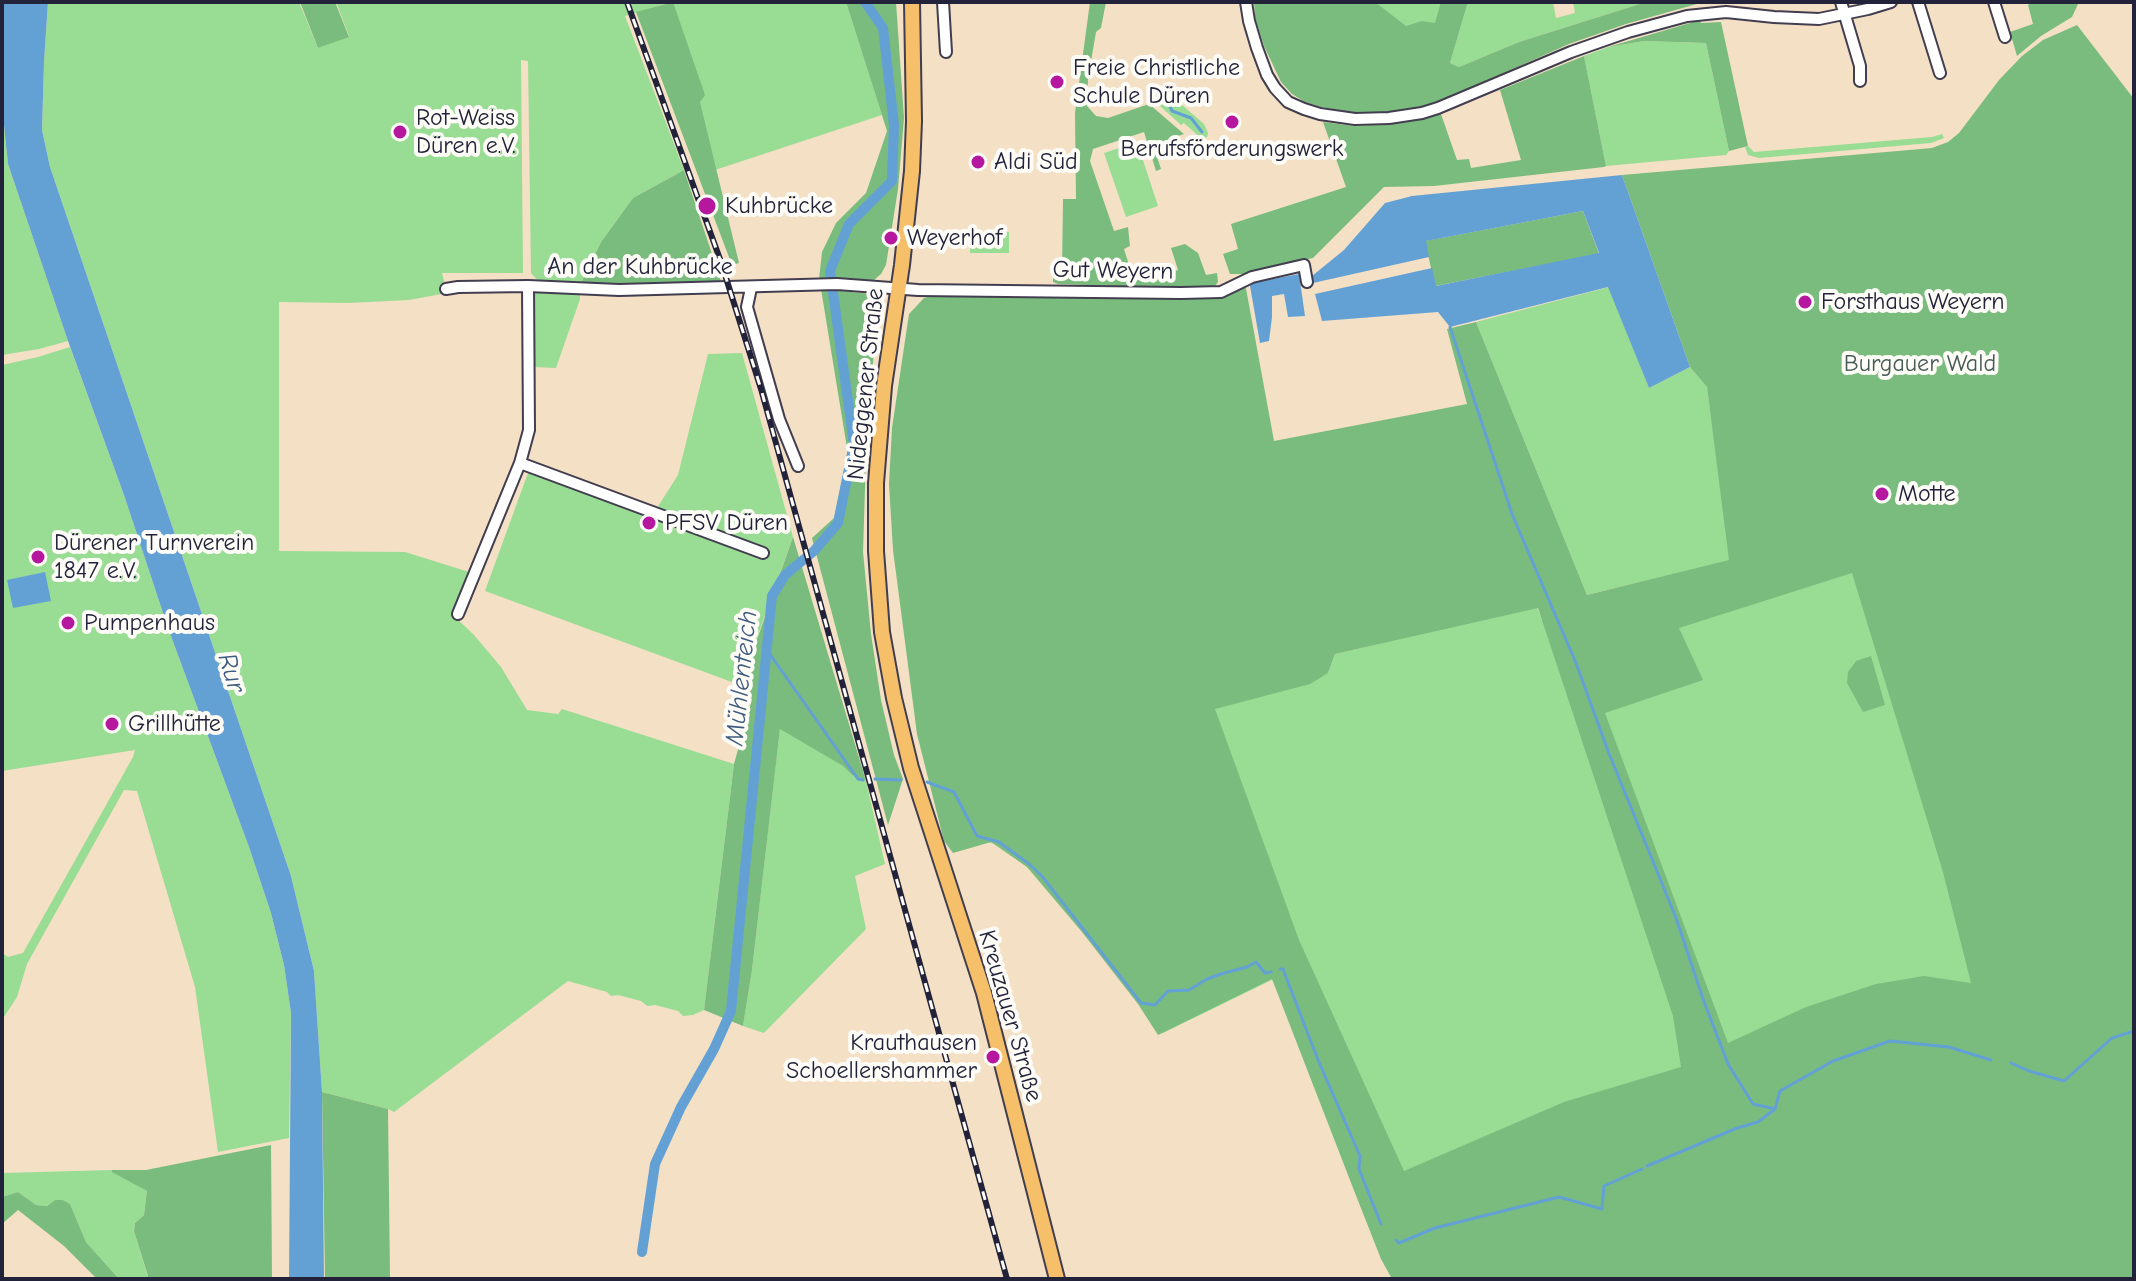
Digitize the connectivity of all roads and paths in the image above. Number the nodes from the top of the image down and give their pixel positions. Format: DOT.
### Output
graph roads {
  1 [pos="912,2"];
  2 [pos="943,2"];
  3 [pos="1246,2"];
  4 [pos="1841,2"];
  5 [pos="1891,2"];
  6 [pos="1918,2"];
  7 [pos="1994,2"];
  8 [pos="1844,15"];
  9 [pos="2005,37"];
  10 [pos="946,52"];
  11 [pos="1940,73"];
  12 [pos="1860,81"];
  13 [pos="1307,282"];
  14 [pos="528,286"];
  15 [pos="751,288"];
  16 [pos="446,289"];
  17 [pos="898,289"];
  18 [pos="520,463"];
  19 [pos="798,466"];
  20 [pos="763,553"];
  21 [pos="458,614"];
  22 [pos="911,768"];
  23 [pos="1057,1279"];
  1 -- 17 [label="main road, Nideggener Straße"];
  2 -- 10 [label="street"];
  3 -- 8 [label="street"];
  4 -- 8 [label="street"];
  5 -- 8 [label="street"];
  6 -- 11 [label="street"];
  7 -- 9 [label="street"];
  8 -- 12 [label="street"];
  13 -- 17 [label="street, Gut Weyern"];
  14 -- 15 [label="street, An der Kuhbrücke"];
  14 -- 16 [label="street, An der Kuhbrücke"];
  14 -- 18 [label="street, An der Kuhbrücke"];
  15 -- 17 [label="street, An der Kuhbrücke"];
  15 -- 19 [label="street, An der Kuhbrücke"];
  17 -- 22 [label="main road, Nideggener Straße"];
  18 -- 20 [label="street"];
  18 -- 21 [label="street, An der Kuhbrücke"];
  22 -- 23 [label="main road, Kreuzauer Straße"];
}
